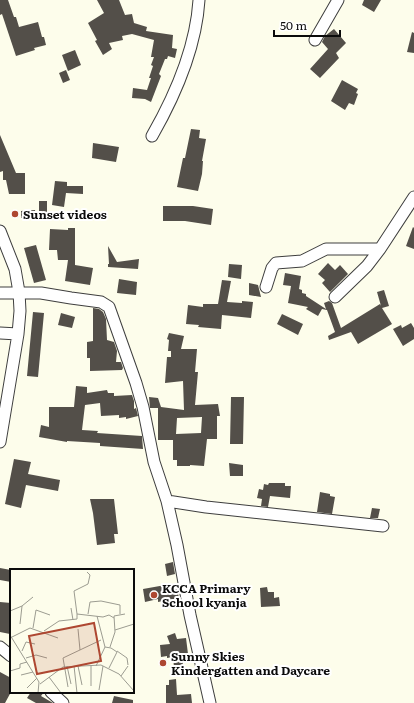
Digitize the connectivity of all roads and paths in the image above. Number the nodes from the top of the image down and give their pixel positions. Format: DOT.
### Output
graph roads {
  1 [pos="199,0"];
  2 [pos="338,0"];
  3 [pos="315,40"];
  4 [pos="152,136"];
  5 [pos="414,196"];
  6 [pos="0,231"];
  7 [pos="380,249"];
  8 [pos="266,287"];
  9 [pos="0,292"];
  10 [pos="19,292"];
  11 [pos="335,297"];
  12 [pos="0,333"];
  13 [pos="18,334"];
  14 [pos="4,405"];
  15 [pos="0,442"];
  16 [pos="166,501"];
  17 [pos="383,526"];
  18 [pos="0,647"];
  19 [pos="10,655"];
  20 [pos="52,693"];
  21 [pos="63,703"];
  22 [pos="210,703"];
  1 -- 4 [label="street"];
  2 -- 3 [label="street"];
  5 -- 7 [label="street"];
  6 -- 10 [label="street"];
  7 -- 8 [label="street"];
  7 -- 11 [label="street"];
  9 -- 10 [label="street"];
  10 -- 13 [label="street"];
  10 -- 16 [label="street"];
  12 -- 13 [label="street"];
  13 -- 14 [label="street"];
  14 -- 15 [label="street"];
  16 -- 17 [label="street"];
  16 -- 22 [label="street"];
  18 -- 19 [label="street"];
  20 -- 21 [label="street"];
}
